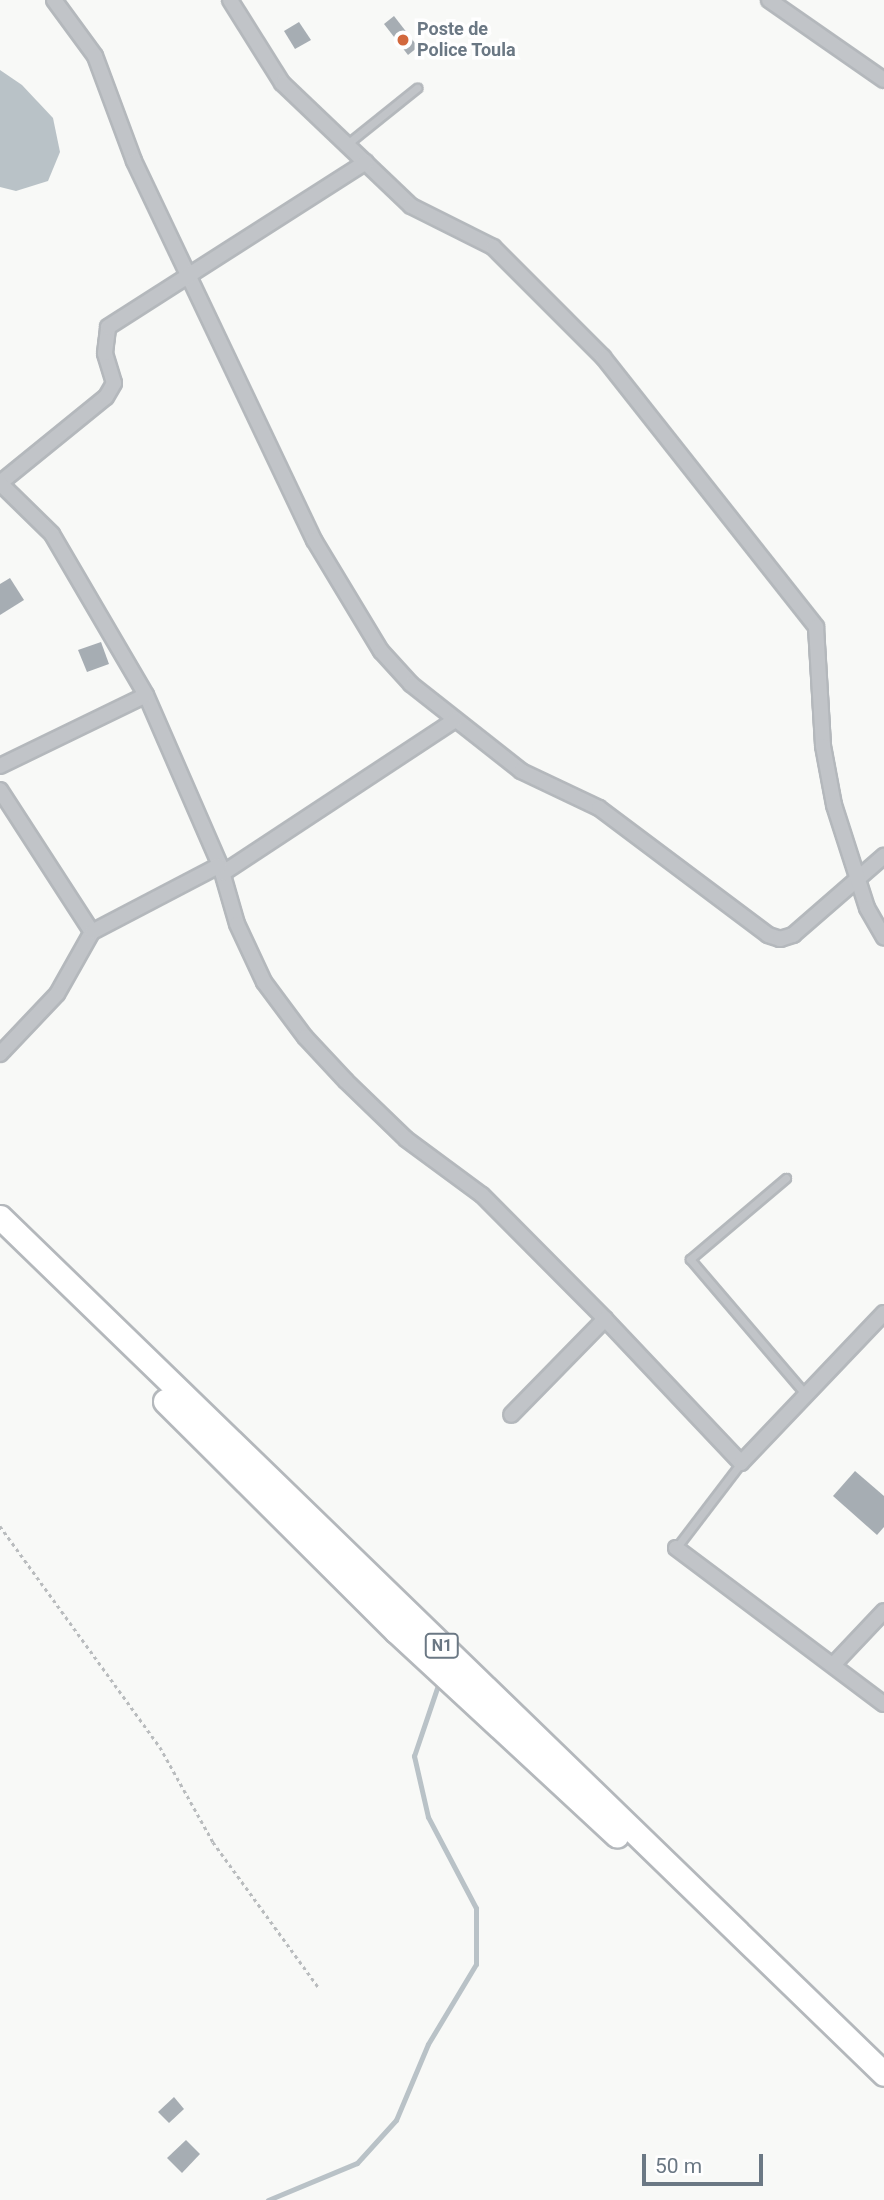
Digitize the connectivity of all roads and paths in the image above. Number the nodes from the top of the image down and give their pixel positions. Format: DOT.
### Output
graph roads {
  1 [pos="54,0"];
  2 [pos="230,0"];
  3 [pos="769,0"];
  4 [pos="884,80"];
  5 [pos="417,88"];
  6 [pos="347,144"];
  7 [pos="366,162"];
  8 [pos="188,272"];
  9 [pos="0,483"];
  10 [pos="146,695"];
  11 [pos="456,720"];
  12 [pos="0,766"];
  13 [pos="0,790"];
  14 [pos="884,856"];
  15 [pos="222,869"];
  16 [pos="855,877"];
  17 [pos="92,932"];
  18 [pos="884,937"];
  19 [pos="0,1054"];
  20 [pos="786,1178"];
  21 [pos="0,1217"];
  22 [pos="0,1235"];
  23 [pos="884,1313"];
  24 [pos="605,1319"];
  25 [pos="807,1396"];
  26 [pos="510,1415"];
  27 [pos="741,1463"];
  28 [pos="0,1526"];
  29 [pos="676,1548"];
  30 [pos="884,1611"];
  31 [pos="833,1665"];
  32 [pos="884,1704"];
  33 [pos="568,1779"];
  34 [pos="319,1988"];
  35 [pos="884,2074"];
  36 [pos="884,2091"];
  1 -- 8 [label="street"];
  2 -- 6 [label="street"];
  3 -- 4 [label="street"];
  5 -- 6 [label="lane"];
  6 -- 7 [label="street"];
  7 -- 8 [label="street"];
  7 -- 16 [label="street"];
  8 -- 9 [label="street"];
  8 -- 11 [label="street"];
  9 -- 10 [label="street"];
  10 -- 12 [label="street"];
  10 -- 15 [label="street"];
  11 -- 15 [label="street"];
  11 -- 16 [label="street"];
  13 -- 17 [label="street"];
  14 -- 16 [label="street"];
  15 -- 17 [label="street"];
  15 -- 24 [label="street"];
  16 -- 18 [label="street"];
  17 -- 19 [label="street"];
  20 -- 25 [label="lane"];
  21 -- 33 [label="main road, N1"];
  22 -- 33 [label="main road, N1"];
  23 -- 25 [label="street"];
  24 -- 26 [label="street"];
  24 -- 27 [label="street"];
  25 -- 27 [label="street"];
  27 -- 29 [label="lane"];
  28 -- 34 [label="path"];
  29 -- 31 [label="street"];
  30 -- 31 [label="street"];
  31 -- 32 [label="street"];
  33 -- 35 [label="main road, N1"];
  33 -- 36 [label="main road, N1"];
}
